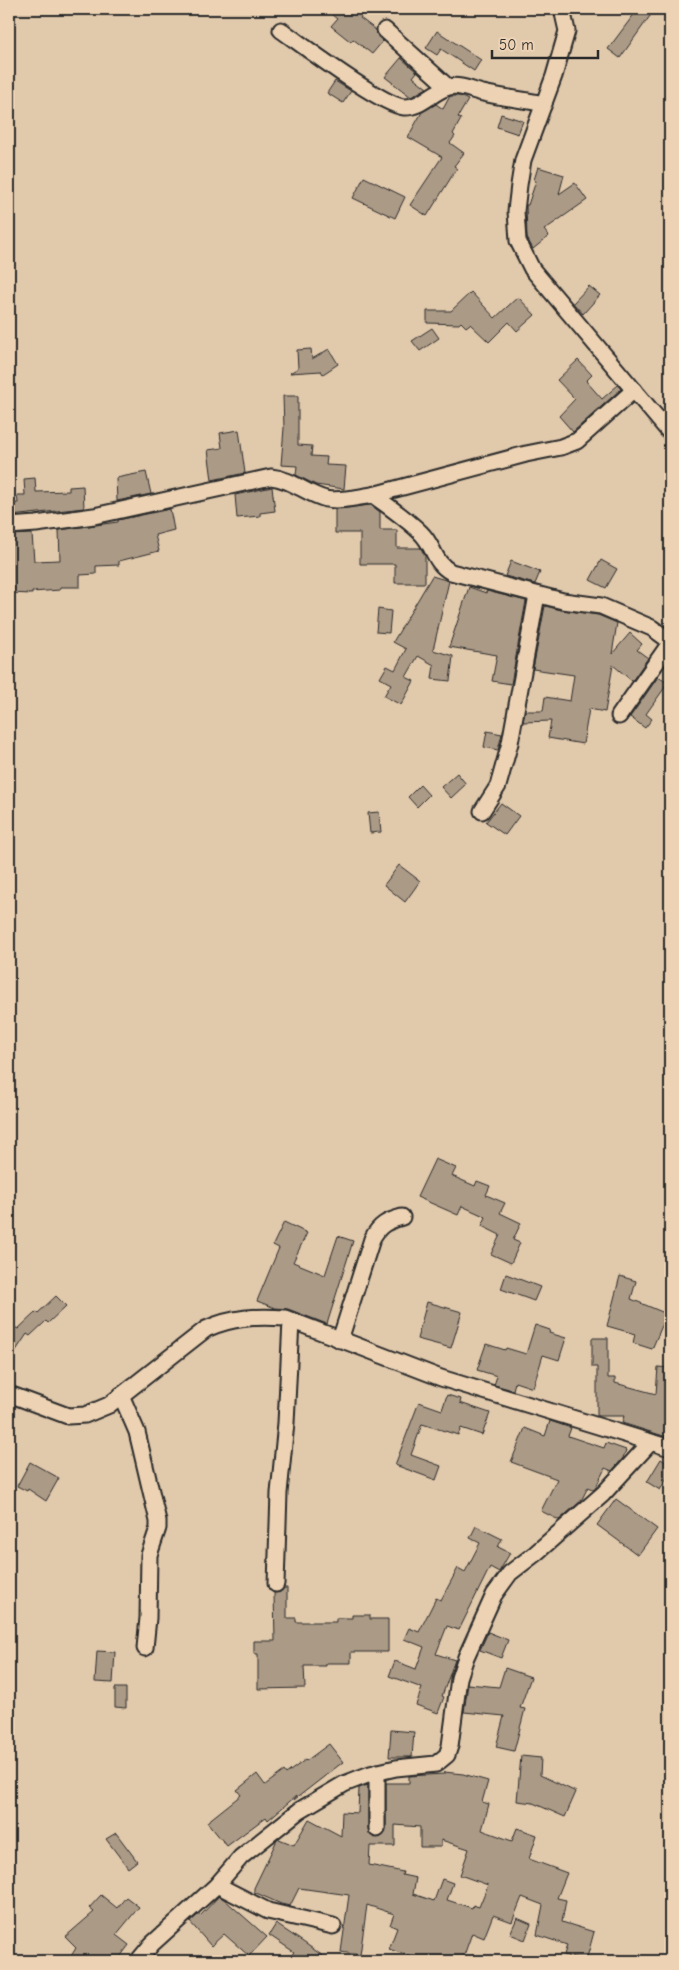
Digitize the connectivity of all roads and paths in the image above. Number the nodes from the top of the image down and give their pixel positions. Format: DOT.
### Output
graph roads {
  1 [pos="562,9"];
  2 [pos="281,30"];
  3 [pos="385,30"];
  4 [pos="448,87"];
  5 [pos="541,103"];
  6 [pos="634,390"];
  7 [pos="670,433"];
  8 [pos="373,495"];
  9 [pos="9,526"];
  10 [pos="537,595"];
  11 [pos="670,642"];
  12 [pos="619,716"];
  13 [pos="482,811"];
  14 [pos="402,1217"];
  15 [pos="291,1321"];
  16 [pos="340,1340"];
  17 [pos="9,1394"];
  18 [pos="121,1395"];
  19 [pos="651,1442"];
  20 [pos="670,1448"];
  21 [pos="276,1584"];
  22 [pos="145,1648"];
  23 [pos="377,1772"];
  24 [pos="377,1829"];
  25 [pos="217,1885"];
  26 [pos="333,1926"];
  27 [pos="138,1961"];
  1 -- 5 [label="street"];
  2 -- 4 [label="street"];
  3 -- 4 [label="street"];
  4 -- 5 [label="street"];
  5 -- 6 [label="street"];
  6 -- 7 [label="street"];
  6 -- 8 [label="street"];
  8 -- 9 [label="street"];
  8 -- 10 [label="street"];
  10 -- 11 [label="street"];
  10 -- 13 [label="street"];
  11 -- 12 [label="street"];
  14 -- 16 [label="street"];
  15 -- 16 [label="street"];
  15 -- 18 [label="street"];
  15 -- 21 [label="street"];
  16 -- 19 [label="street"];
  17 -- 18 [label="street"];
  18 -- 22 [label="street"];
  19 -- 20 [label="street"];
  19 -- 23 [label="street"];
  23 -- 24 [label="street"];
  23 -- 25 [label="street"];
  25 -- 26 [label="street"];
  25 -- 27 [label="street"];
}
